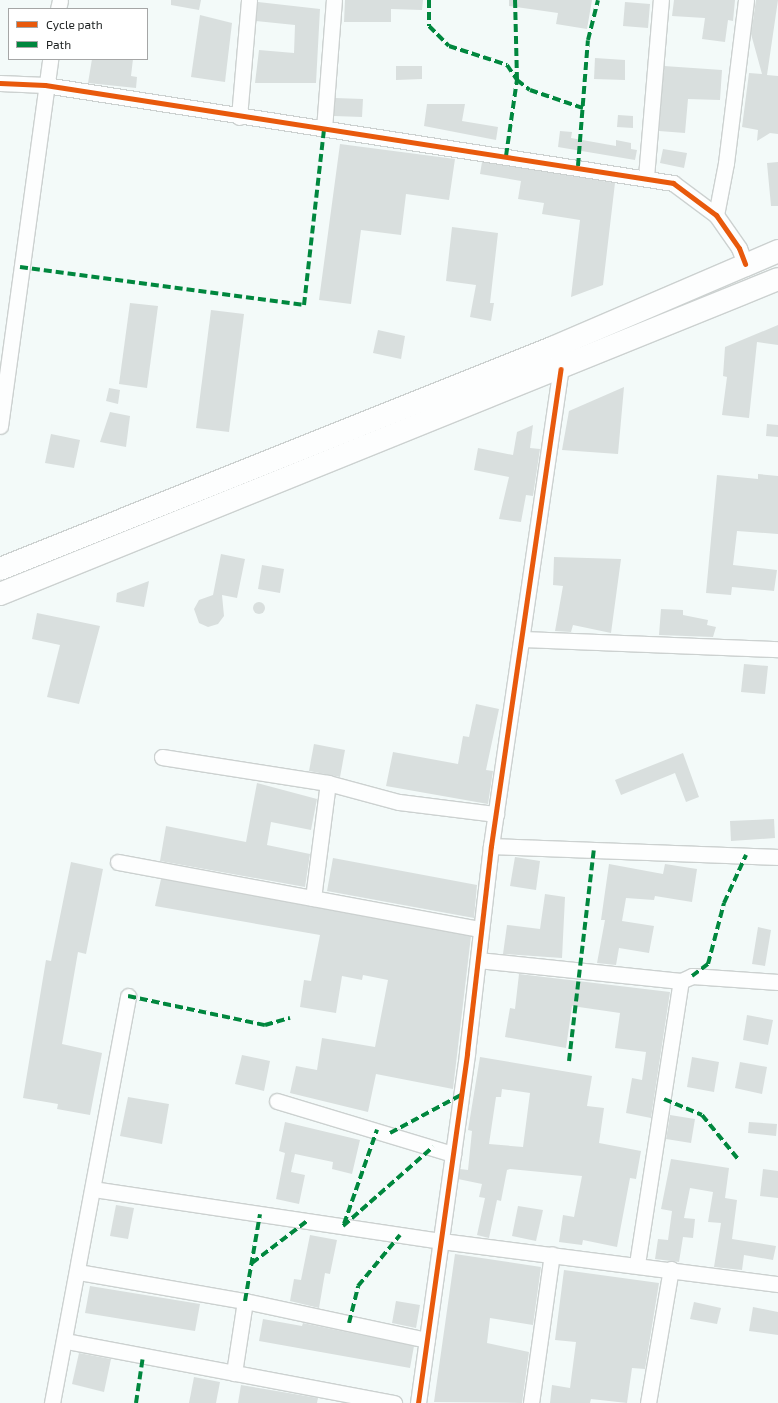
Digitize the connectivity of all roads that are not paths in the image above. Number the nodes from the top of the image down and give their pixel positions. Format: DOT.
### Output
graph roads {
  1 [pos="248,0"];
  2 [pos="334,0"];
  3 [pos="661,0"];
  4 [pos="746,0"];
  5 [pos="50,60"];
  6 [pos="0,83"];
  7 [pos="45,86"];
  8 [pos="239,117"];
  9 [pos="324,129"];
  10 [pos="646,177"];
  11 [pos="716,215"];
  12 [pos="763,257"];
  13 [pos="722,274"];
  14 [pos="777,280"];
  15 [pos="732,298"];
  16 [pos="562,369"];
  17 [pos="0,426"];
  18 [pos="0,569"];
  19 [pos="0,594"];
  20 [pos="524,638"];
  21 [pos="778,650"];
  22 [pos="162,757"];
  23 [pos="328,783"];
  24 [pos="496,814"];
  25 [pos="491,846"];
  26 [pos="778,857"];
  27 [pos="118,862"];
  28 [pos="313,898"];
  29 [pos="481,929"];
  30 [pos="478,960"];
  31 [pos="681,981"];
  32 [pos="778,982"];
  33 [pos="128,996"];
  34 [pos="277,1101"];
  35 [pos="453,1154"];
  36 [pos="93,1189"];
  37 [pos="441,1241"];
  38 [pos="552,1254"];
  39 [pos="637,1264"];
  40 [pos="671,1269"];
  41 [pos="78,1272"];
  42 [pos="778,1284"];
  43 [pos="246,1301"];
  44 [pos="427,1340"];
  45 [pos="66,1342"];
  46 [pos="234,1373"];
  47 [pos="52,1403"];
  48 [pos="394,1403"];
  49 [pos="418,1403"];
  50 [pos="531,1403"];
  51 [pos="648,1403"];
  1 -- 8 [label="street"];
  2 -- 9 [label="street"];
  3 -- 10 [label="street"];
  4 -- 11 [label="street"];
  5 -- 7 [label="street"];
  6 -- 7 [label="street"];
  7 -- 8 [label="street"];
  7 -- 17 [label="street"];
  8 -- 9 [label="street"];
  9 -- 10 [label="street"];
  10 -- 11 [label="street"];
  11 -- 12 [label="street"];
  12 -- 13 [label="highway"];
  12 -- 14 [label="highway"];
  13 -- 15 [label="highway"];
  13 -- 18 [label="highway"];
  14 -- 15 [label="highway"];
  15 -- 16 [label="highway"];
  16 -- 19 [label="highway"];
  16 -- 20 [label="street"];
  20 -- 21 [label="street"];
  20 -- 24 [label="street"];
  22 -- 23 [label="street"];
  23 -- 24 [label="street"];
  23 -- 28 [label="street"];
  24 -- 25 [label="street"];
  25 -- 26 [label="street"];
  25 -- 29 [label="street"];
  27 -- 28 [label="street"];
  28 -- 29 [label="street"];
  29 -- 30 [label="street"];
  30 -- 31 [label="street"];
  30 -- 35 [label="street"];
  31 -- 32 [label="street"];
  31 -- 39 [label="street"];
  33 -- 36 [label="street"];
  34 -- 35 [label="street"];
  35 -- 37 [label="street"];
  36 -- 37 [label="street"];
  36 -- 41 [label="street"];
  37 -- 38 [label="street"];
  37 -- 44 [label="street"];
  38 -- 39 [label="street"];
  38 -- 50 [label="street"];
  39 -- 40 [label="street"];
  40 -- 42 [label="street"];
  40 -- 51 [label="street"];
  41 -- 43 [label="street"];
  41 -- 45 [label="street"];
  43 -- 44 [label="street"];
  43 -- 46 [label="street"];
  44 -- 49 [label="street"];
  45 -- 46 [label="street"];
  45 -- 47 [label="street"];
  46 -- 48 [label="street"];
}
